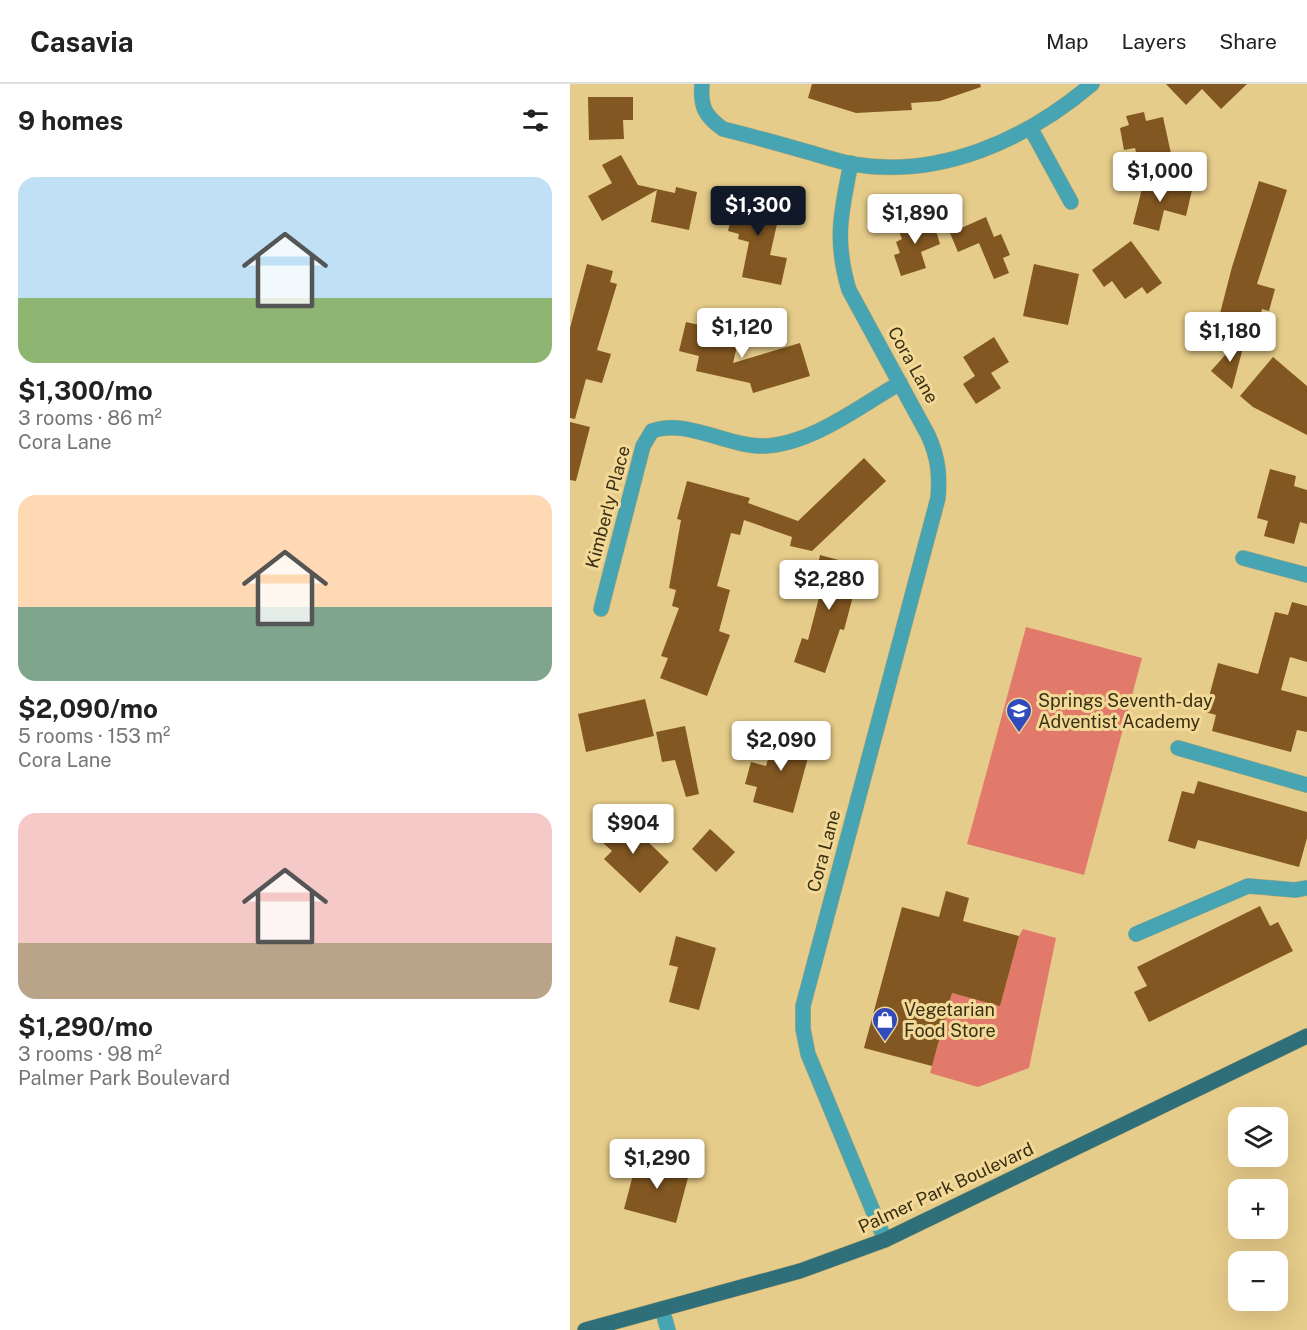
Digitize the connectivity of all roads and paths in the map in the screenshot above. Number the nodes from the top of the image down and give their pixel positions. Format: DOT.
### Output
graph roads {
  1 [pos="702,84"];
  2 [pos="1092,84"];
  3 [pos="1031,129"];
  4 [pos="851,163"];
  5 [pos="1071,202"];
  6 [pos="900,383"];
  7 [pos="1243,558"];
  8 [pos="1307,575"];
  9 [pos="600,609"];
  10 [pos="1178,748"];
  11 [pos="1307,785"];
  12 [pos="1307,888"];
  13 [pos="1136,934"];
  14 [pos="1307,1035"];
  15 [pos="885,1240"];
  16 [pos="662,1309"];
  17 [pos="585,1330"];
  18 [pos="668,1330"];
  1 -- 4 [label="street"];
  2 -- 3 [label="street"];
  3 -- 4 [label="street"];
  3 -- 5 [label="street"];
  4 -- 6 [label="street, Cora Lane"];
  6 -- 9 [label="street, Kimberly Place"];
  6 -- 15 [label="street, Cora Lane"];
  7 -- 8 [label="street"];
  10 -- 11 [label="street"];
  12 -- 13 [label="street"];
  14 -- 15 [label="main road, Palmer Park Boulevard"];
  15 -- 16 [label="main road, Palmer Park Boulevard"];
  16 -- 17 [label="main road, Palmer Park Boulevard"];
  16 -- 18 [label="street"];
}
